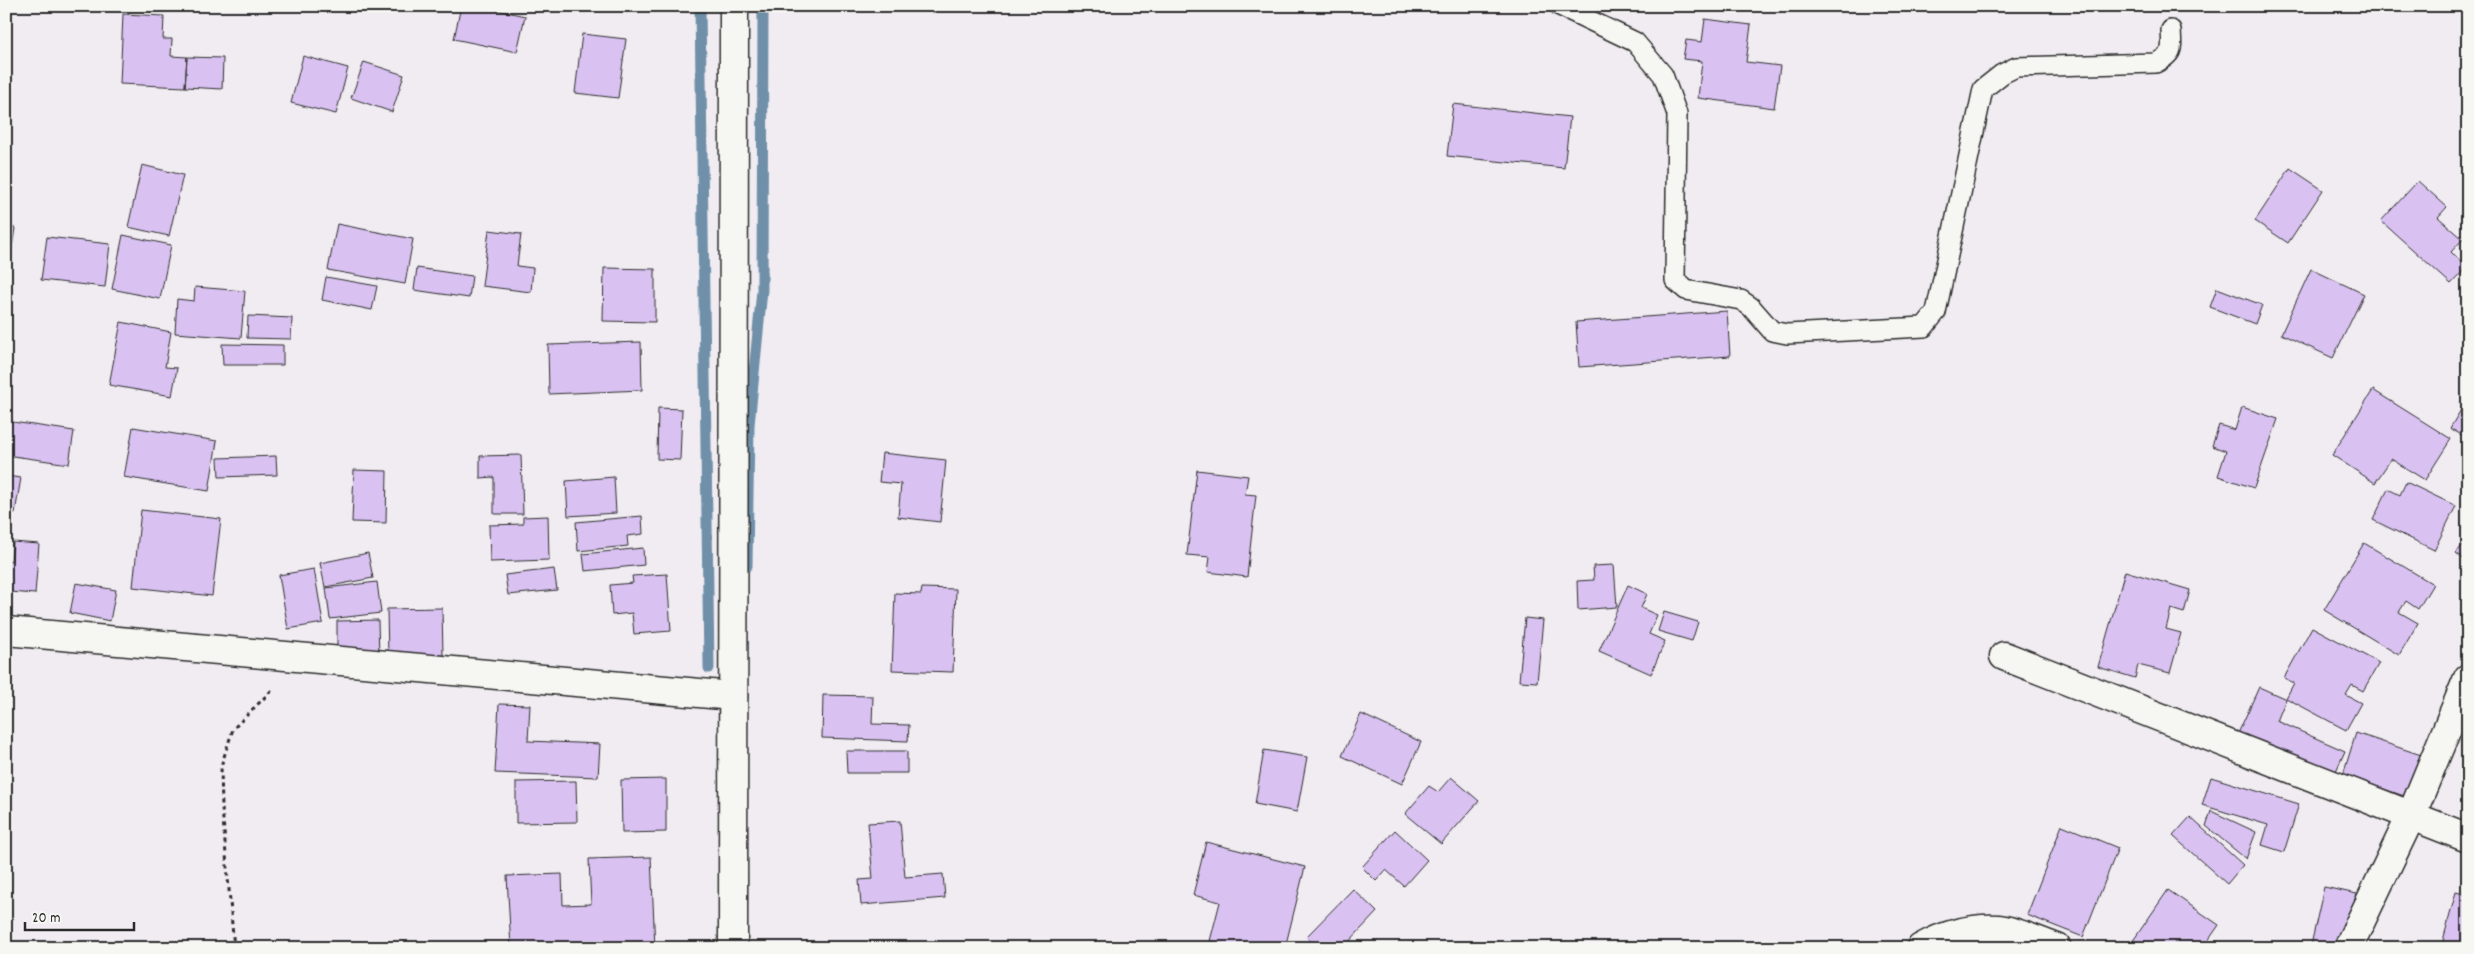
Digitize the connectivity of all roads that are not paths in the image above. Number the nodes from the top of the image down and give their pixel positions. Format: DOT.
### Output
graph roads {
  1 [pos="734,6"];
  2 [pos="1560,6"];
  3 [pos="2171,30"];
  4 [pos="6,631"];
  5 [pos="2004,656"];
  6 [pos="2468,678"];
  7 [pos="733,696"];
  8 [pos="2411,816"];
  9 [pos="2468,838"];
  10 [pos="733,948"];
  11 [pos="1921,948"];
  12 [pos="2057,948"];
  13 [pos="2348,948"];
  1 -- 7 [label="street"];
  2 -- 3 [label="lane"];
  4 -- 7 [label="street"];
  5 -- 8 [label="street"];
  6 -- 8 [label="street"];
  7 -- 10 [label="street"];
  8 -- 9 [label="street"];
  8 -- 13 [label="street"];
  11 -- 12 [label="street"];
}
